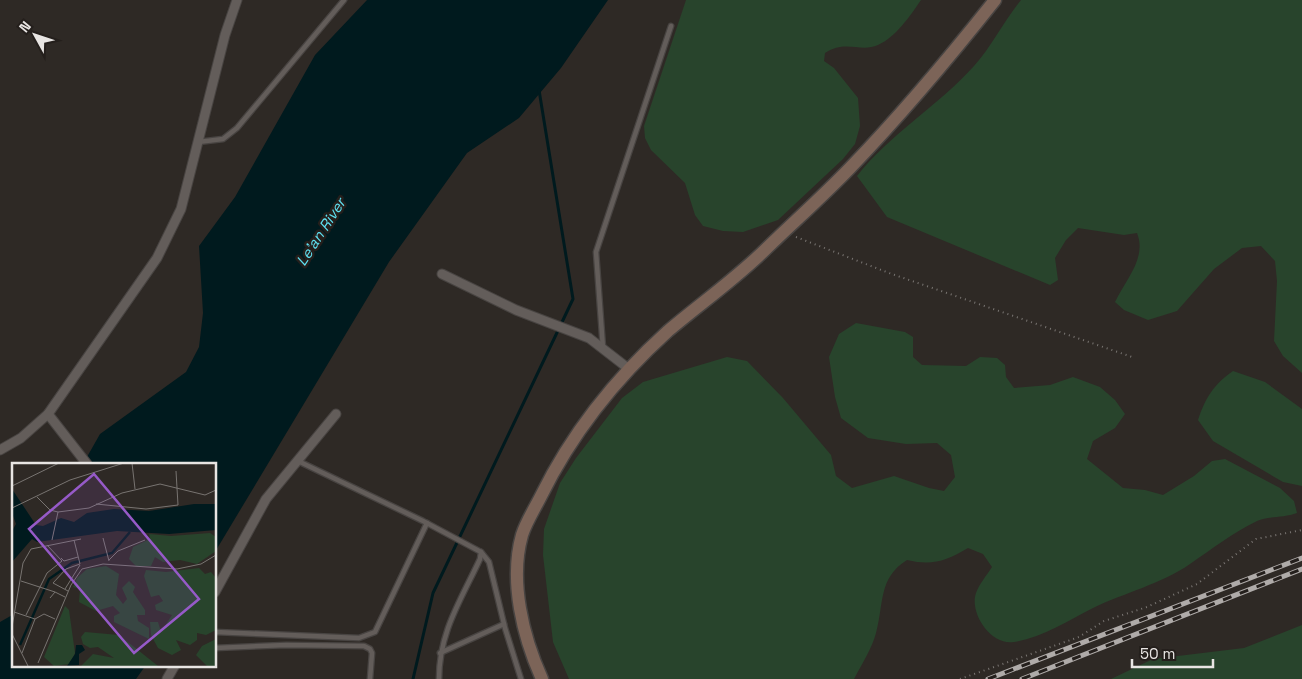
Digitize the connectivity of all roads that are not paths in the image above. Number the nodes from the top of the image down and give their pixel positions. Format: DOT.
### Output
graph roads {
  1 [pos="237,0"];
  2 [pos="344,0"];
  3 [pos="994,0"];
  4 [pos="671,26"];
  5 [pos="198,142"];
  6 [pos="442,274"];
  7 [pos="604,349"];
  8 [pos="629,369"];
  9 [pos="48,414"];
  10 [pos="336,414"];
  11 [pos="0,450"];
  12 [pos="85,461"];
  13 [pos="298,461"];
  14 [pos="427,523"];
  15 [pos="481,552"];
  16 [pos="216,590"];
  17 [pos="504,624"];
  18 [pos="216,632"];
  19 [pos="216,648"];
  20 [pos="440,653"];
  21 [pos="174,666"];
  22 [pos="167,679"];
  23 [pos="370,679"];
  24 [pos="439,679"];
  25 [pos="521,679"];
  26 [pos="542,679"];
  1 -- 5 [label="street"];
  2 -- 5 [label="lane"];
  3 -- 8 [label="street"];
  4 -- 7 [label="lane"];
  5 -- 9 [label="street"];
  6 -- 7 [label="street"];
  7 -- 8 [label="street"];
  8 -- 26 [label="street"];
  9 -- 11 [label="street"];
  9 -- 12 [label="street"];
  10 -- 13 [label="street"];
  13 -- 14 [label="lane"];
  13 -- 16 [label="street"];
  14 -- 15 [label="lane"];
  14 -- 18 [label="lane"];
  15 -- 17 [label="lane"];
  15 -- 20 [label="lane"];
  17 -- 20 [label="lane"];
  17 -- 25 [label="lane"];
  19 -- 23 [label="lane"];
  20 -- 24 [label="lane"];
  21 -- 22 [label="street"];
}
